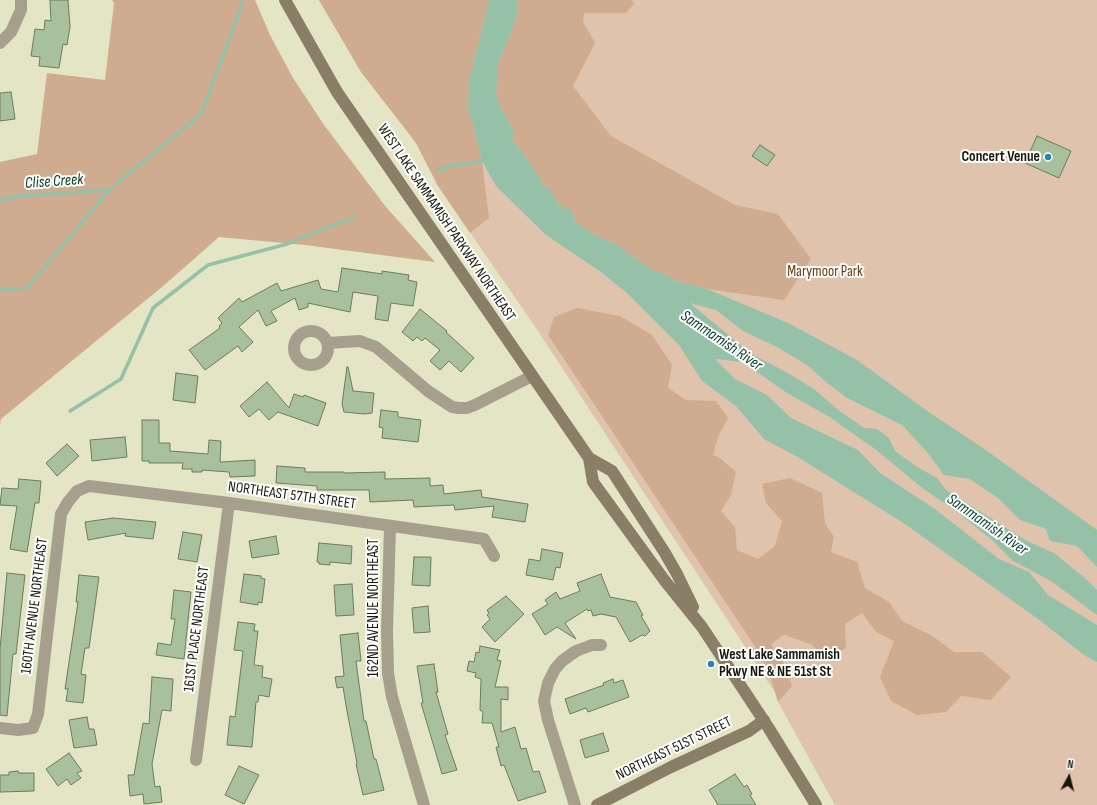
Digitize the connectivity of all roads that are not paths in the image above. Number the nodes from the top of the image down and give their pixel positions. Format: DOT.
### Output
graph roads {
  1 [pos="21,0"];
  2 [pos="285,0"];
  3 [pos="0,42"];
  4 [pos="328,343"];
  5 [pos="532,376"];
  6 [pos="589,458"];
  7 [pos="78,491"];
  8 [pos="229,503"];
  9 [pos="390,526"];
  10 [pos="494,556"];
  11 [pos="702,627"];
  12 [pos="601,645"];
  13 [pos="764,720"];
  14 [pos="0,728"];
  15 [pos="196,760"];
  16 [pos="424,805"];
  17 [pos="575,805"];
  18 [pos="597,805"];
  19 [pos="816,805"];
  1 -- 3 [label="street"];
  2 -- 5 [label="main road, WEST LAKE SAMMAMISH PARKWAY NORTHEAST"];
  4 -- 5 [label="street"];
  5 -- 6 [label="main road, WEST LAKE SAMMAMISH PARKWAY NORTHEAST"];
  6 -- 11 [label="main road, WEST LAKE SAMMAMISH PARKWAY NORTHEAST"];
  6 -- 11 [label="main road, WEST LAKE SAMMAMISH PARKWAY NORTHEAST"];
  7 -- 8 [label="street, NORTHEAST 57TH STREET"];
  7 -- 14 [label="street, 160TH AVENUE NORTHEAST"];
  8 -- 9 [label="street, NORTHEAST 57TH STREET"];
  8 -- 15 [label="street, 161ST PLACE NORTHEAST"];
  9 -- 10 [label="street, NORTHEAST 57TH STREET"];
  9 -- 16 [label="street, 162ND AVENUE NORTHEAST"];
  11 -- 13 [label="main road, WEST LAKE SAMMAMISH PARKWAY NORTHEAST"];
  12 -- 17 [label="street"];
  13 -- 18 [label="main road, NORTHEAST 51ST STREET"];
  13 -- 19 [label="main road, WEST LAKE SAMMAMISH PARKWAY NORTHEAST"];
}
